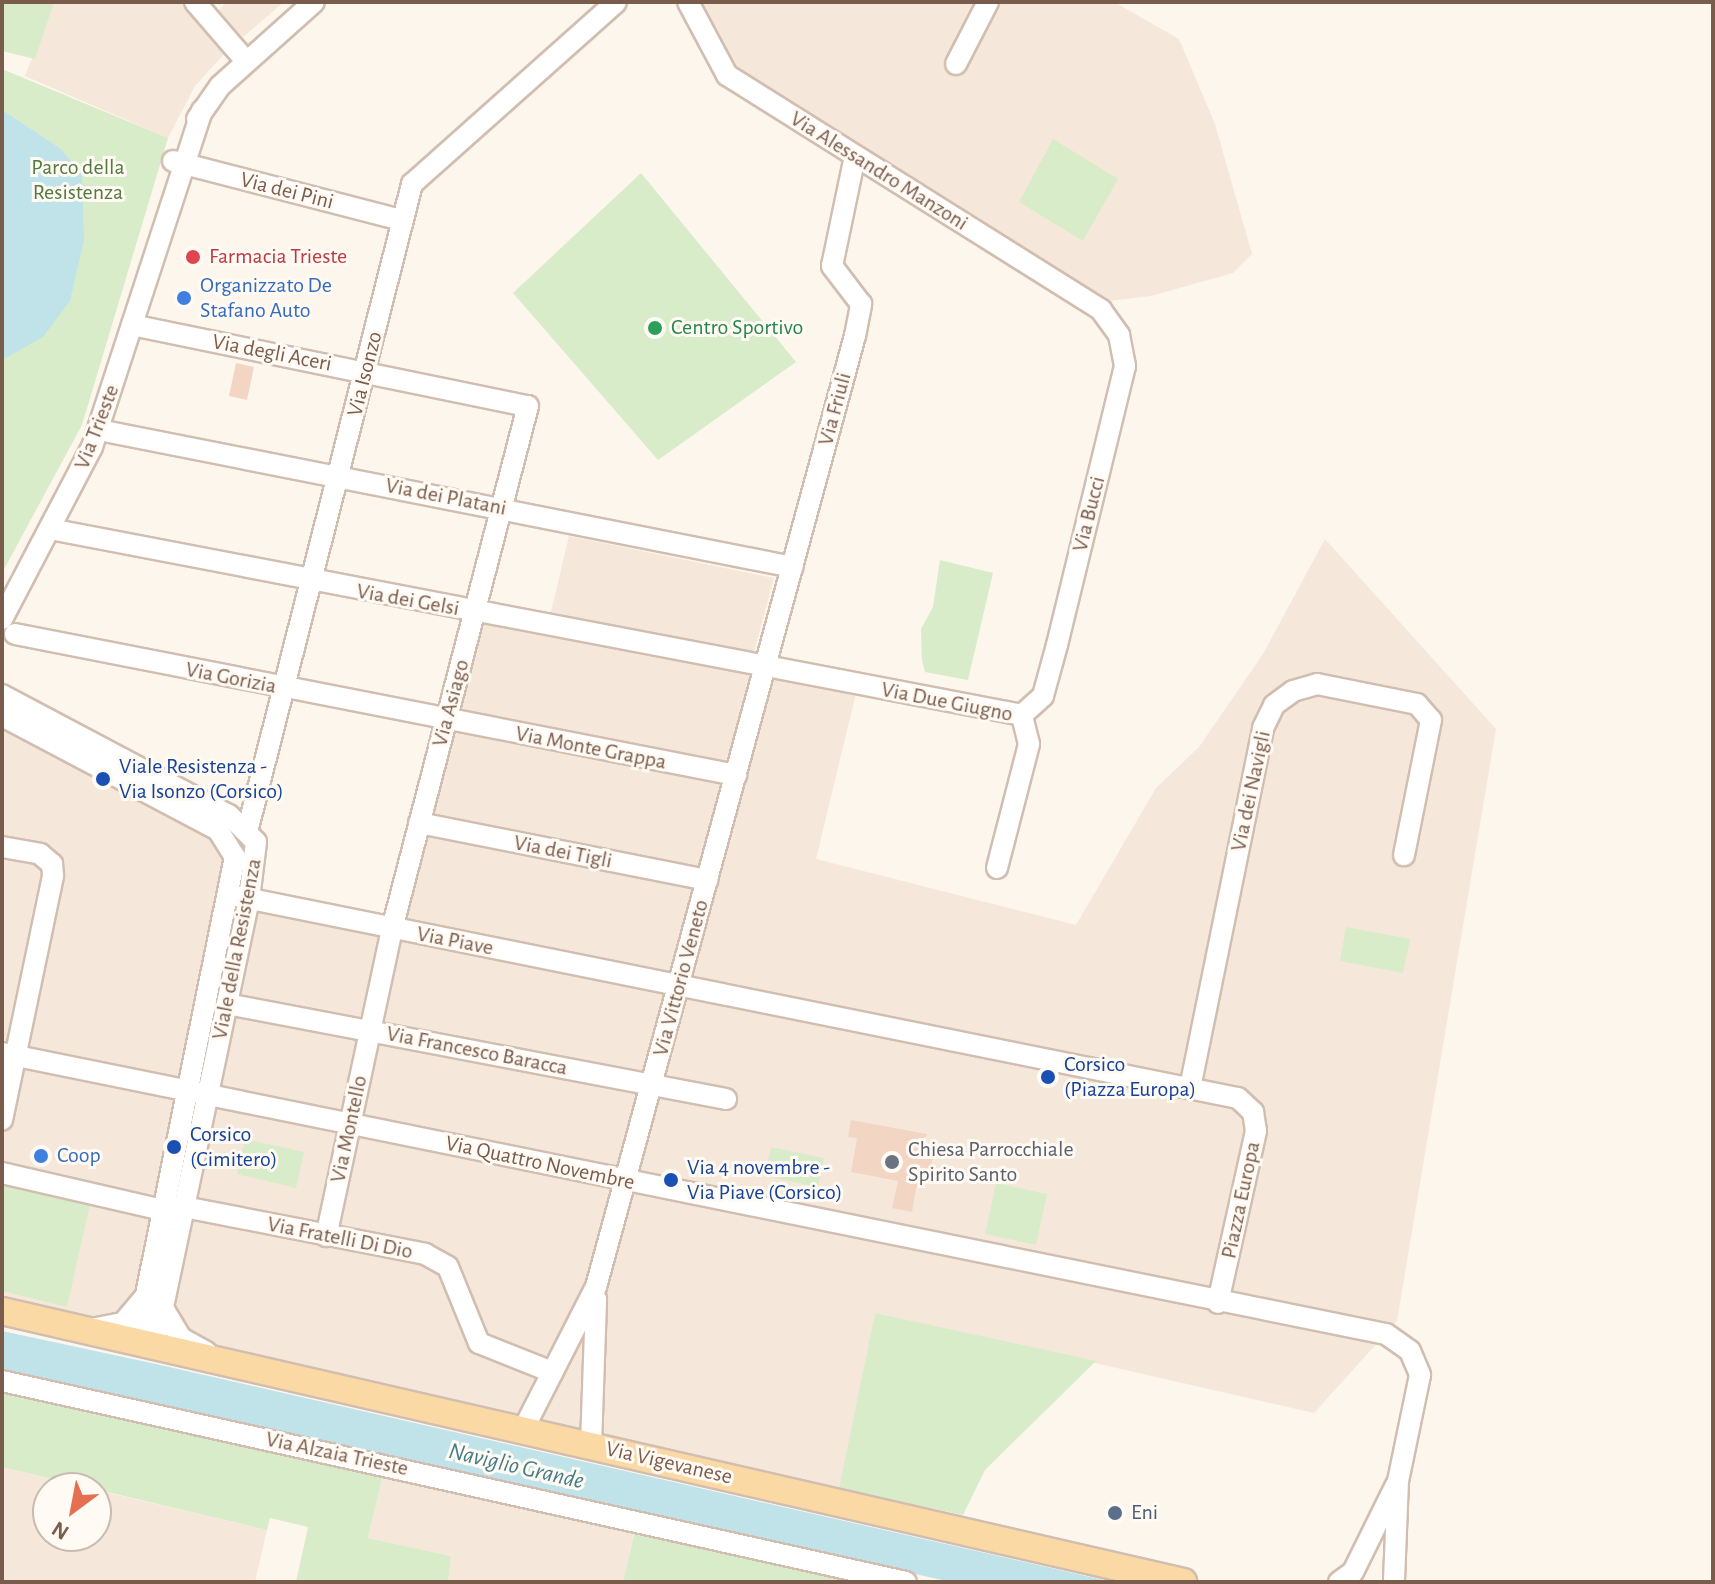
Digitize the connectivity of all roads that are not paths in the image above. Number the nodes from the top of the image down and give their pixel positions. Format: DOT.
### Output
graph roads {
  1 [pos="314,2"];
  2 [pos="616,2"];
  3 [pos="688,2"];
  4 [pos="988,2"];
  5 [pos="198,3"];
  6 [pos="246,61"];
  7 [pos="956,64"];
  8 [pos="855,156"];
  9 [pos="179,163"];
  10 [pos="401,220"];
  11 [pos="1101,310"];
  12 [pos="132,325"];
  13 [pos="366,372"];
  14 [pos="99,430"];
  15 [pos="339,476"];
  16 [pos="503,508"];
  17 [pos="50,529"];
  18 [pos="793,567"];
  19 [pos="311,582"];
  20 [pos="475,612"];
  21 [pos="9,627"];
  22 [pos="765,668"];
  23 [pos="284,688"];
  24 [pos="2,695"];
  25 [pos="1022,715"];
  26 [pos="2,716"];
  27 [pos="447,720"];
  28 [pos="736,775"];
  29 [pos="419,823"];
  30 [pos="248,828"];
  31 [pos="2,847"];
  32 [pos="1404,855"];
  33 [pos="997,868"];
  34 [pos="707,880"];
  35 [pos="240,897"];
  36 [pos="392,929"];
  37 [pos="680,986"];
  38 [pos="227,1004"];
  39 [pos="371,1030"];
  40 [pos="8,1054"];
  41 [pos="653,1084"];
  42 [pos="1190,1088"];
  43 [pos="199,1092"];
  44 [pos="726,1099"];
  45 [pos="2,1120"];
  46 [pos="351,1123"];
  47 [pos="2,1173"];
  48 [pos="628,1182"];
  49 [pos="175,1209"];
  50 [pos="326,1236"];
  51 [pos="596,1287"];
  52 [pos="147,1293"];
  53 [pos="1218,1303"];
  54 [pos="163,1308"];
  55 [pos="2,1311"];
  56 [pos="88,1330"];
  57 [pos="146,1342"];
  58 [pos="224,1361"];
  59 [pos="552,1372"];
  60 [pos="2,1381"];
  61 [pos="523,1430"];
  62 [pos="591,1445"];
  63 [pos="1398,1481"];
  64 [pos="1349,1579"];
  65 [pos="906,1582"];
  66 [pos="1183,1582"];
  67 [pos="1394,1582"];
  1 -- 6 [label="street, Via Trieste"];
  2 -- 10 [label="street, Via Isonzo"];
  3 -- 8 [label="street, Via Alessandro Manzoni"];
  4 -- 7 [label="street"];
  5 -- 6 [label="street"];
  6 -- 9 [label="street, Via Trieste"];
  8 -- 11 [label="street, Via Alessandro Manzoni"];
  8 -- 18 [label="street, Via Friuli"];
  9 -- 10 [label="street, Via dei Pini"];
  9 -- 12 [label="street, Via Trieste"];
  10 -- 13 [label="street, Via Isonzo"];
  11 -- 25 [label="street, Via Bucci"];
  12 -- 13 [label="street, Via degli Aceri"];
  12 -- 14 [label="street, Via Trieste"];
  13 -- 15 [label="street, Via Isonzo"];
  13 -- 16 [label="street, Via Asiago"];
  14 -- 15 [label="street, Via dei Platani"];
  14 -- 17 [label="street, Via Trieste"];
  15 -- 16 [label="street, Via dei Platani"];
  15 -- 19 [label="street, Via Isonzo"];
  16 -- 18 [label="street, Via dei Platani"];
  16 -- 20 [label="street, Via Asiago"];
  17 -- 19 [label="street, Via dei Gelsi"];
  17 -- 21 [label="street, Via Trieste"];
  18 -- 22 [label="street, Via Friuli"];
  19 -- 20 [label="street, Via dei Gelsi"];
  19 -- 23 [label="street, Via Isonzo"];
  20 -- 22 [label="street, Via dei Gelsi"];
  20 -- 27 [label="street, Via Asiago"];
  21 -- 23 [label="street, Via Gorizia"];
  22 -- 25 [label="street, Via Due Giugno"];
  22 -- 28 [label="street, Via Vittorio Veneto"];
  23 -- 27 [label="street, Via Gorizia"];
  23 -- 30 [label="street, Via Isonzo"];
  24 -- 30 [label="street, Viale della Resistenza"];
  25 -- 33 [label="street, Via Due Giugno"];
  26 -- 35 [label="street, Viale della Resistenza"];
  27 -- 28 [label="street, Via Monte Grappa"];
  27 -- 29 [label="street, Via Asiago"];
  28 -- 34 [label="street, Via Vittorio Veneto"];
  29 -- 34 [label="street, Via dei Tigli"];
  29 -- 36 [label="street, Via Asiago"];
  30 -- 35 [label="street, Viale della Resistenza"];
  31 -- 40 [label="street"];
  32 -- 42 [label="street, Via dei Navigli"];
  34 -- 37 [label="street, Via Vittorio Veneto"];
  35 -- 36 [label="street, Via Piave"];
  35 -- 38 [label="street, Viale della Resistenza"];
  35 -- 43 [label="street, Viale della Resistenza"];
  36 -- 37 [label="street, Via Piave"];
  36 -- 39 [label="street, Via Montello"];
  37 -- 41 [label="street, Via Vittorio Veneto"];
  37 -- 42 [label="street, Piazza Europa"];
  38 -- 39 [label="street, Via Francesco Baracca"];
  38 -- 43 [label="street, Viale della Resistenza"];
  39 -- 41 [label="street, Via Francesco Baracca"];
  39 -- 46 [label="street, Via Montello"];
  40 -- 43 [label="street, Via Quattro Novembre"];
  40 -- 45 [label="street"];
  41 -- 44 [label="street, Via Francesco Baracca"];
  41 -- 48 [label="street, Via Vittorio Veneto"];
  42 -- 53 [label="street, Piazza Europa"];
  43 -- 46 [label="street, Via Quattro Novembre"];
  43 -- 49 [label="street, Viale della Resistenza"];
  46 -- 48 [label="street, Via Quattro Novembre"];
  46 -- 50 [label="street, Via Montello"];
  47 -- 49 [label="street, Via Fratelli Di Dio"];
  48 -- 51 [label="street, Via Vittorio Veneto"];
  48 -- 53 [label="street, Via Quattro Novembre"];
  49 -- 50 [label="street, Via Fratelli Di Dio"];
  49 -- 52 [label="street, Viale della Resistenza"];
  49 -- 54 [label="street, Viale della Resistenza"];
  50 -- 59 [label="street, Via Fratelli Di Dio"];
  51 -- 59 [label="street, Via Vittorio Veneto"];
  51 -- 62 [label="street, Via Vittorio Veneto"];
  52 -- 56 [label="street"];
  52 -- 57 [label="street, Viale della Resistenza"];
  53 -- 63 [label="street"];
  54 -- 57 [label="street, Viale della Resistenza"];
  54 -- 58 [label="street"];
  55 -- 56 [label="main road, Via Vigevanese"];
  56 -- 57 [label="main road, Via Vigevanese"];
  57 -- 58 [label="main road, Via Vigevanese"];
  58 -- 61 [label="main road, Via Vigevanese"];
  59 -- 61 [label="street, Via Vittorio Veneto"];
  60 -- 65 [label="street, Via Alzaia Trieste"];
  61 -- 62 [label="main road, Via Vigevanese"];
  62 -- 66 [label="main road, Via Vigevanese"];
  63 -- 64 [label="street"];
  63 -- 67 [label="street"];
}
